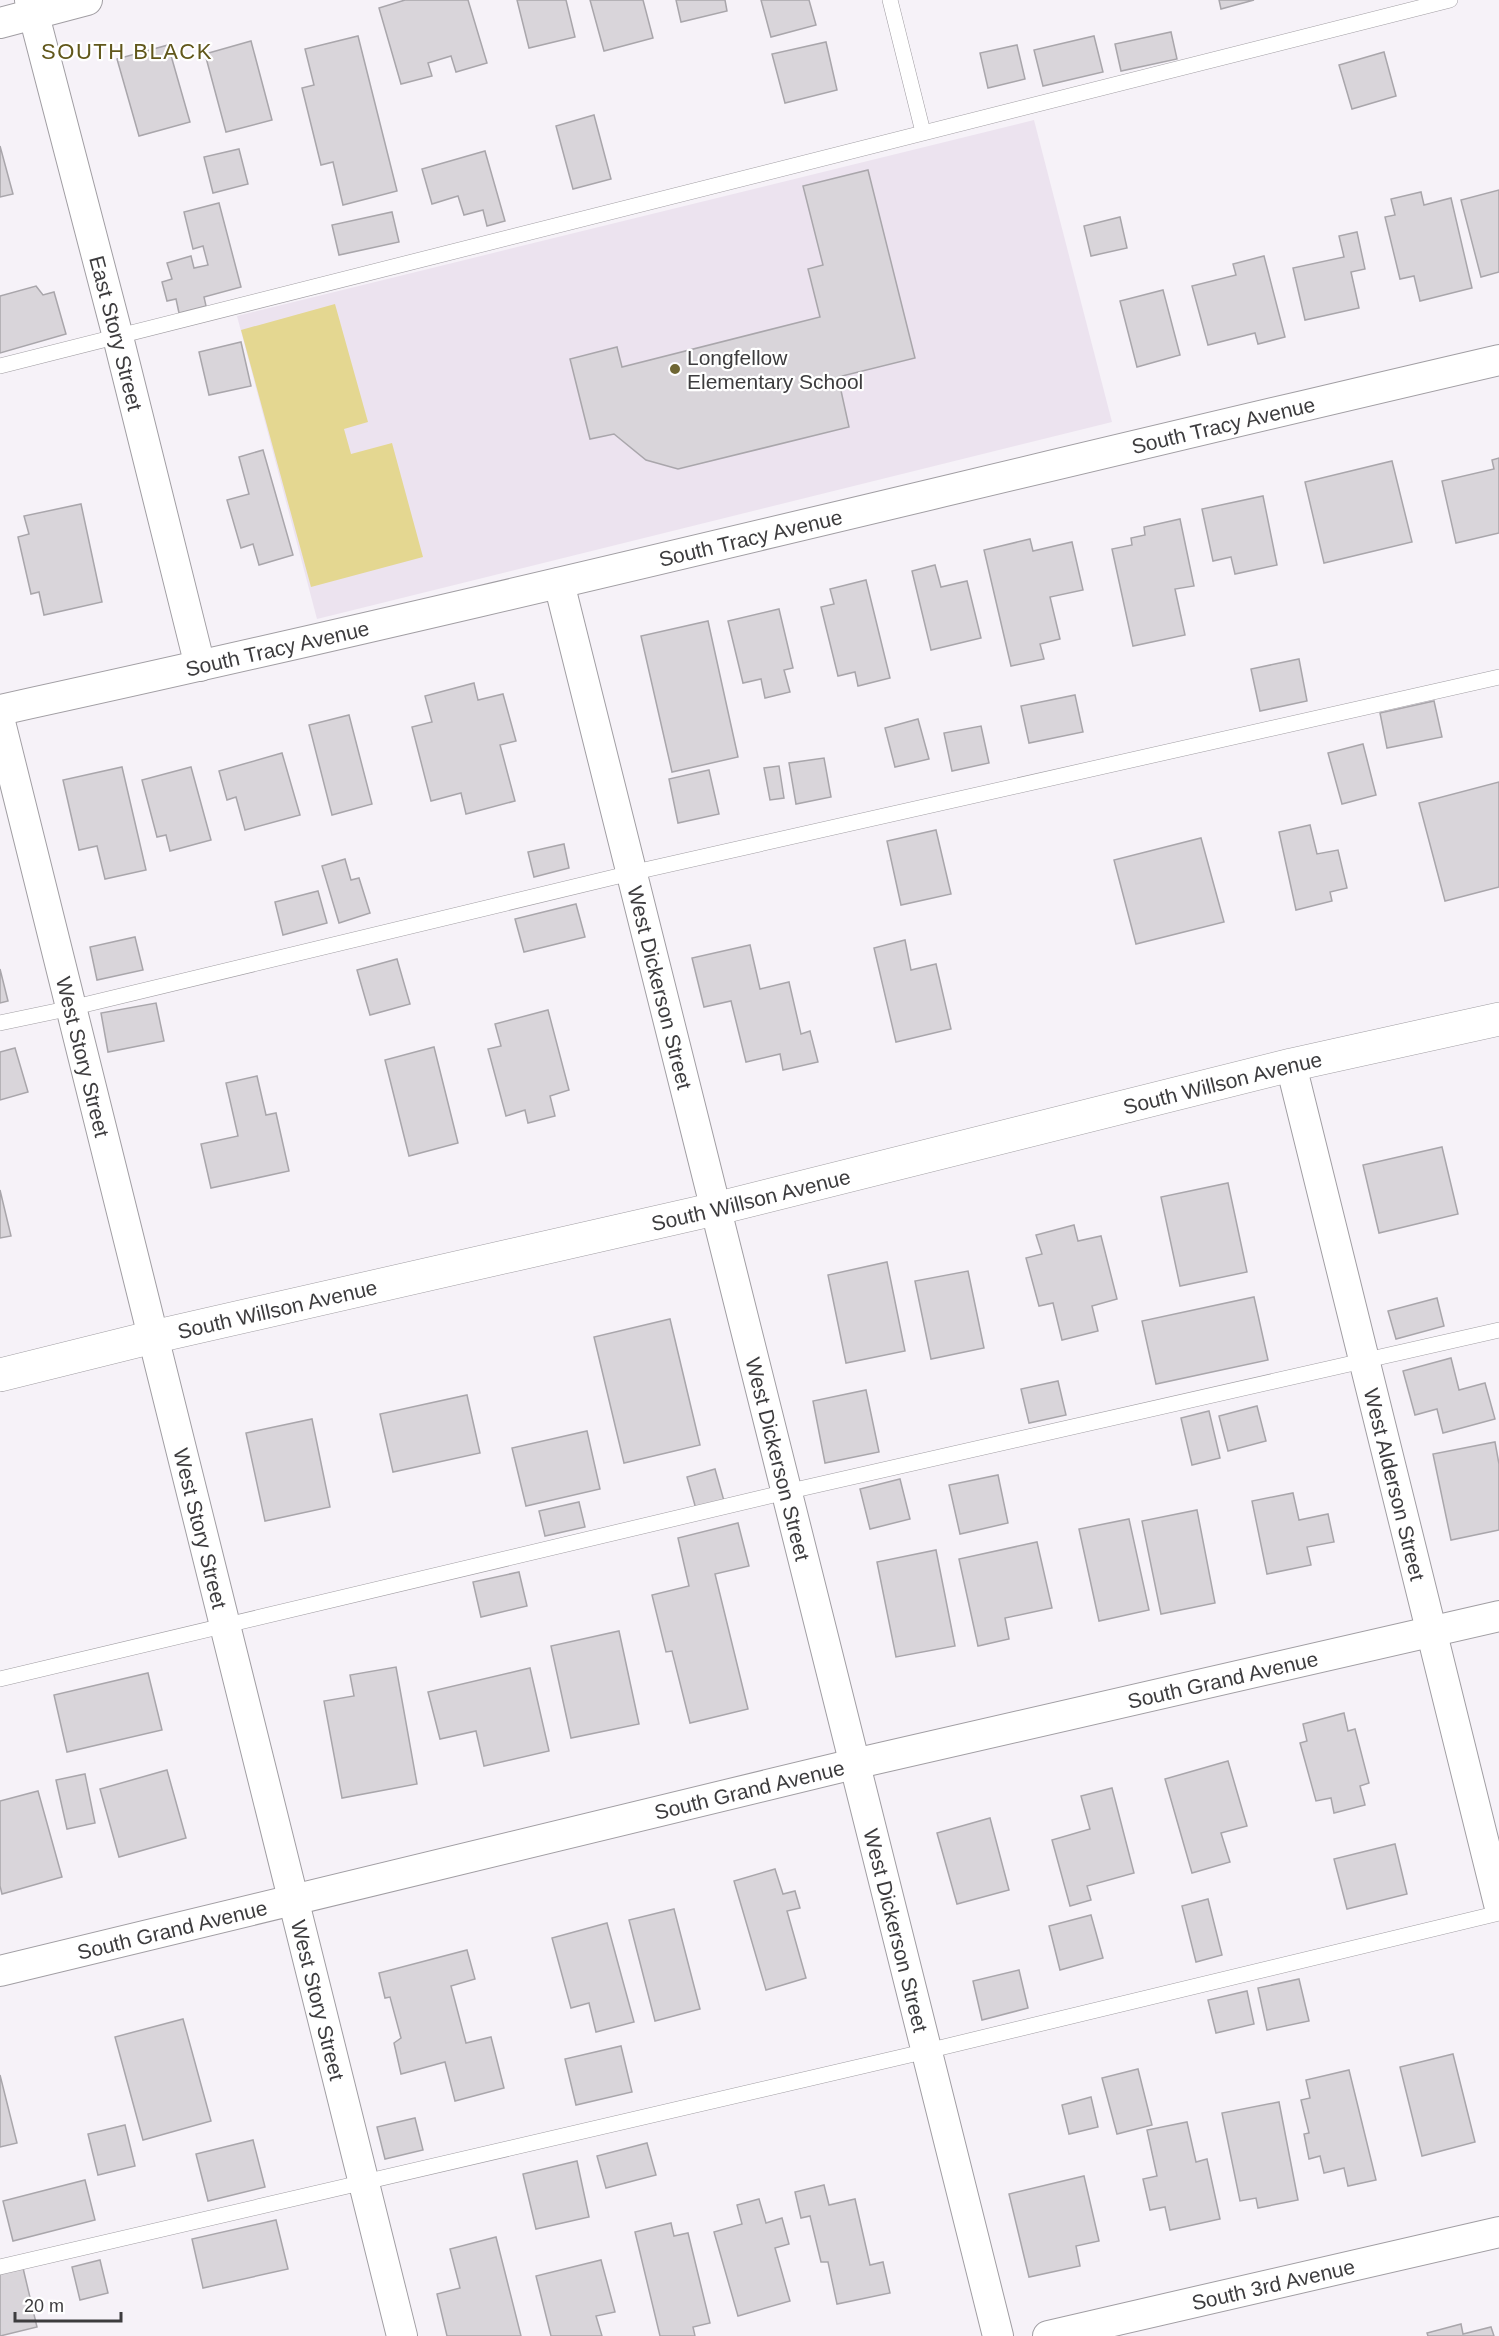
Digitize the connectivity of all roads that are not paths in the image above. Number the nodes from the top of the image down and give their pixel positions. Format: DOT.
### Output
graph roads {
  1 [pos="87,0"];
  2 [pos="890,0"];
  3 [pos="1450,0"];
  4 [pos="32,7"];
  5 [pos="0,23"];
  6 [pos="923,132"];
  7 [pos="118,337"];
  8 [pos="1499,360"];
  9 [pos="0,366"];
  10 [pos="559,583"];
  11 [pos="200,666"];
  12 [pos="1499,677"];
  13 [pos="0,710"];
  14 [pos="0,722"];
  15 [pos="631,873"];
  16 [pos="71,1008"];
  17 [pos="1499,1019"];
  18 [pos="0,1023"];
  19 [pos="1291,1065"];
  20 [pos="716,1209"];
  21 [pos="1499,1330"];
  22 [pos="153,1337"];
  23 [pos="1364,1361"];
  24 [pos="0,1375"];
  25 [pos="786,1492"];
  26 [pos="1499,1616"];
  27 [pos="225,1625"];
  28 [pos="1432,1631"];
  29 [pos="0,1679"];
  30 [pos="854,1764"];
  31 [pos="294,1899"];
  32 [pos="1499,1904"];
  33 [pos="1499,1913"];
  34 [pos="0,1971"];
  35 [pos="927,2051"];
  36 [pos="364,2183"];
  37 [pos="1499,2232"];
  38 [pos="0,2267"];
  39 [pos="402,2336"];
  40 [pos="998,2336"];
  41 [pos="1048,2336"];
  1 -- 4 [label="street"];
  2 -- 6 [label="lane"];
  3 -- 6 [label="lane"];
  4 -- 5 [label="street"];
  4 -- 7 [label="street, East Story Street"];
  6 -- 7 [label="lane"];
  7 -- 9 [label="lane"];
  7 -- 11 [label="street, East Story Street"];
  8 -- 10 [label="street, South Tracy Avenue"];
  10 -- 11 [label="street, South Tracy Avenue"];
  10 -- 15 [label="street, West Dickerson Street"];
  11 -- 13 [label="street, South Tracy Avenue"];
  12 -- 15 [label="lane"];
  14 -- 16 [label="street, West Story Street"];
  15 -- 16 [label="lane"];
  15 -- 20 [label="street, West Dickerson Street"];
  16 -- 18 [label="lane"];
  16 -- 22 [label="street, West Story Street"];
  17 -- 19 [label="main road, South Willson Avenue"];
  19 -- 20 [label="main road, South Willson Avenue"];
  19 -- 23 [label="street, West Alderson Street"];
  20 -- 22 [label="main road, South Willson Avenue"];
  20 -- 25 [label="street, West Dickerson Street"];
  21 -- 23 [label="lane"];
  22 -- 24 [label="main road, South Willson Avenue"];
  22 -- 27 [label="street, West Story Street"];
  23 -- 25 [label="lane"];
  23 -- 28 [label="street, West Alderson Street"];
  25 -- 27 [label="lane"];
  25 -- 30 [label="street, West Dickerson Street"];
  26 -- 28 [label="street, South Grand Avenue"];
  27 -- 29 [label="lane"];
  27 -- 31 [label="street, West Story Street"];
  28 -- 30 [label="street, South Grand Avenue"];
  28 -- 32 [label="street, West Alderson Street"];
  30 -- 31 [label="street, South Grand Avenue"];
  30 -- 35 [label="street, West Dickerson Street"];
  31 -- 34 [label="street, South Grand Avenue"];
  31 -- 36 [label="street, West Story Street"];
  33 -- 35 [label="lane"];
  35 -- 36 [label="lane"];
  35 -- 40 [label="street, West Dickerson Street"];
  36 -- 38 [label="lane"];
  36 -- 39 [label="street, West Story Street"];
  37 -- 41 [label="street, South 3rd Avenue"];
}
